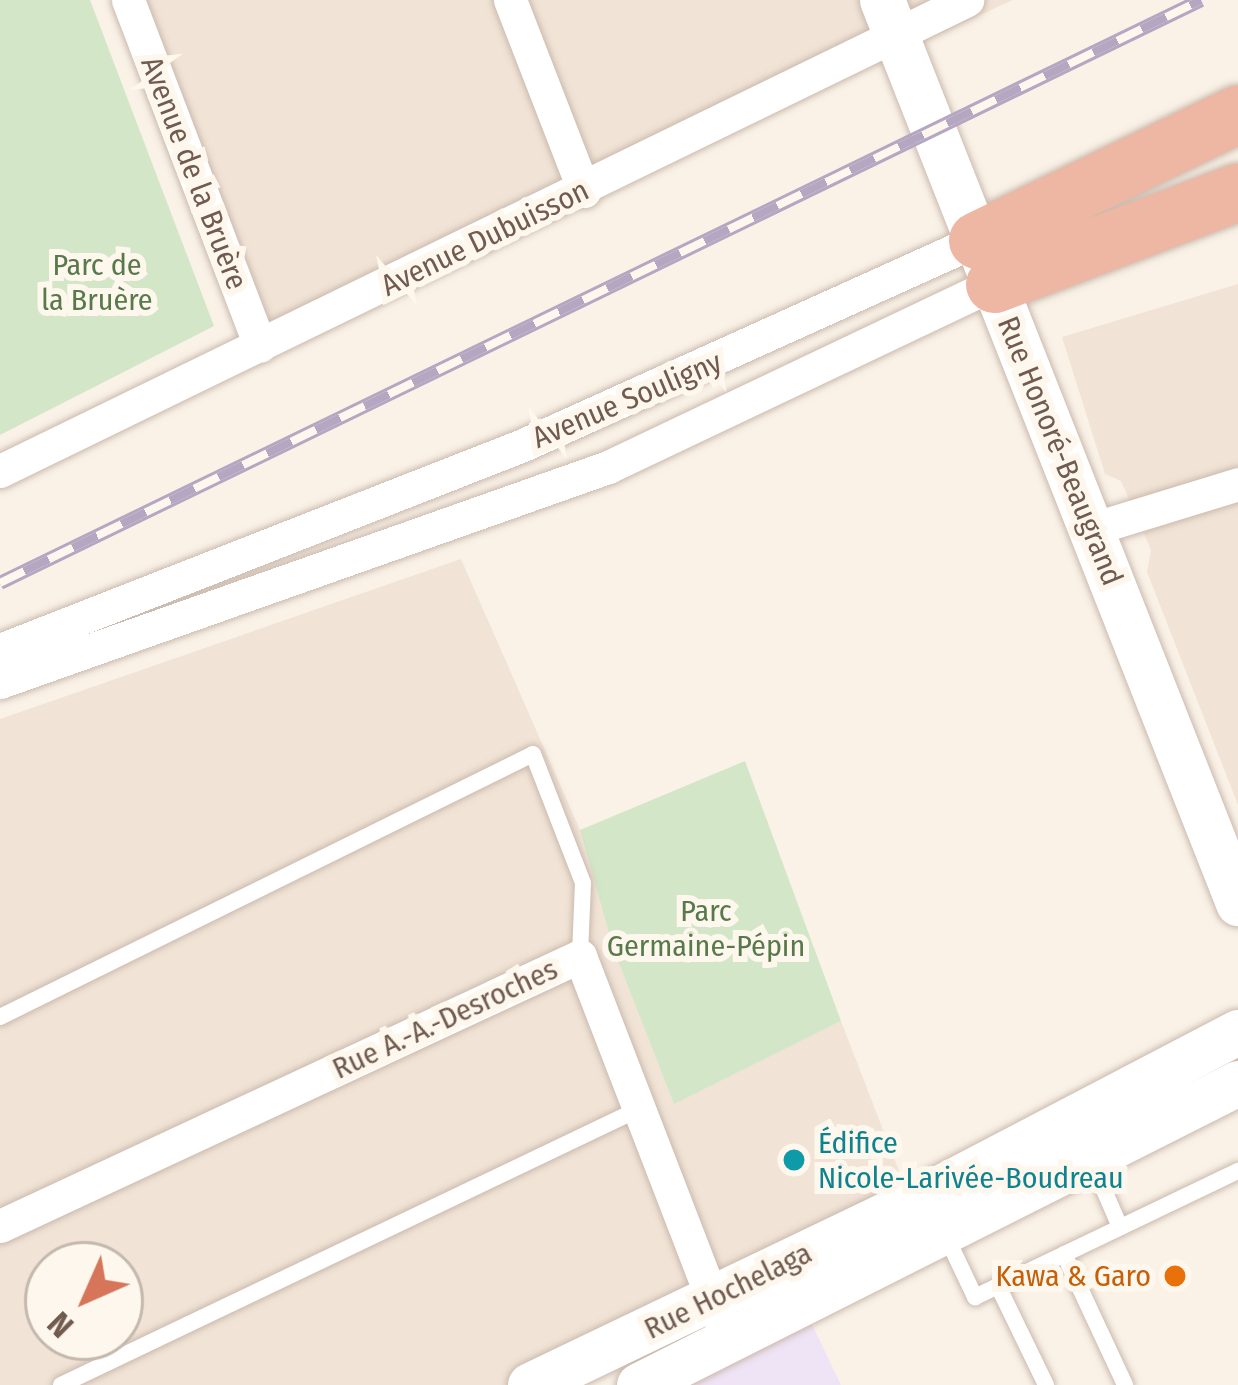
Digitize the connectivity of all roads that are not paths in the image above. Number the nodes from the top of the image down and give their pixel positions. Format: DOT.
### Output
graph roads {
  1 [pos="128,0"];
  2 [pos="510,0"];
  3 [pos="967,0"];
  4 [pos="889,17"];
  5 [pos="1238,114"];
  6 [pos="584,191"];
  7 [pos="1238,192"];
  8 [pos="985,262"];
  9 [pos="260,346"];
  10 [pos="0,471"];
  11 [pos="1238,484"];
  12 [pos="1092,529"];
  13 [pos="0,650"];
  14 [pos="0,682"];
  15 [pos="1238,903"];
  16 [pos="580,956"];
  17 [pos="0,1016"];
  18 [pos="1238,1032"];
  19 [pos="1238,1083"];
  20 [pos="639,1109"];
  21 [pos="1091,1160"];
  22 [pos="1238,1172"];
  23 [pos="926,1195"];
  24 [pos="0,1226"];
  25 [pos="1120,1227"];
  26 [pos="946,1236"];
  27 [pos="1064,1254"];
  28 [pos="998,1286"];
  29 [pos="712,1300"];
  30 [pos="730,1342"];
  31 [pos="61,1385"];
  32 [pos="530,1385"];
  33 [pos="639,1385"];
  34 [pos="1046,1385"];
  35 [pos="1125,1385"];
  1 -- 9 [label="street, Avenue de la Bruère"];
  2 -- 6 [label="street"];
  3 -- 4 [label="street, Avenue Dubuisson"];
  4 -- 6 [label="street, Avenue Dubuisson"];
  4 -- 8 [label="main road, Rue Honoré-Beaugrand"];
  5 -- 8 [label="highway, Avenue Souligny"];
  6 -- 9 [label="street, Avenue Dubuisson"];
  7 -- 8 [label="highway, Avenue Souligny"];
  8 -- 12 [label="main road, Rue Honoré-Beaugrand"];
  8 -- 13 [label="street, Avenue Souligny"];
  8 -- 14 [label="street, Avenue Souligny"];
  9 -- 10 [label="street, Avenue Dubuisson"];
  11 -- 12 [label="street"];
  12 -- 15 [label="main road, Rue Honoré-Beaugrand"];
  16 -- 17 [label="lane"];
  16 -- 20 [label="street, Rue A.-A.-Desroches"];
  16 -- 24 [label="street, Rue A.-A.-Desroches"];
  18 -- 23 [label="main road, Rue Hochelaga"];
  19 -- 21 [label="main road, Rue Hochelaga"];
  20 -- 29 [label="street, Rue A.-A.-Desroches"];
  20 -- 31 [label="lane"];
  21 -- 25 [label="lane"];
  21 -- 26 [label="main road, Rue Hochelaga"];
  22 -- 25 [label="lane"];
  23 -- 26 [label="main road"];
  23 -- 29 [label="main road, Rue Hochelaga"];
  25 -- 27 [label="lane"];
  26 -- 28 [label="lane"];
  26 -- 30 [label="main road, Rue Hochelaga"];
  27 -- 28 [label="lane"];
  27 -- 35 [label="lane"];
  28 -- 34 [label="lane"];
  29 -- 30 [label="street, Rue A.-A.-Desroches"];
  29 -- 32 [label="main road, Rue Hochelaga"];
  30 -- 33 [label="main road, Rue Hochelaga"];
}
